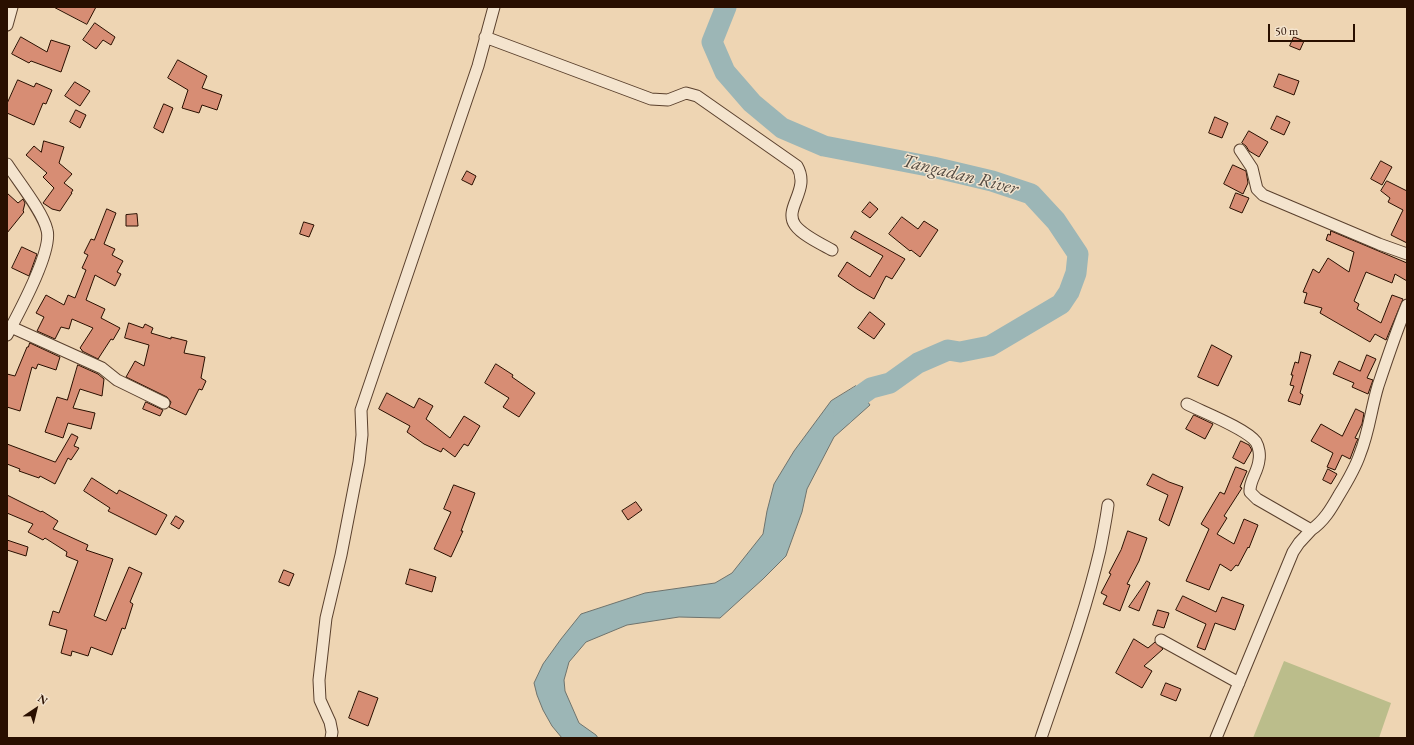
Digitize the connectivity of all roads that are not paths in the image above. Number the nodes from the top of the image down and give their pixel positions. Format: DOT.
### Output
graph roads {
  1 [pos="12,7"];
  2 [pos="494,7"];
  3 [pos="7,25"];
  4 [pos="485,38"];
  5 [pos="1240,150"];
  6 [pos="7,164"];
  7 [pos="832,250"];
  8 [pos="1407,254"];
  9 [pos="1407,305"];
  10 [pos="9,331"];
  11 [pos="164,402"];
  12 [pos="1187,404"];
  13 [pos="1108,505"];
  14 [pos="1310,530"];
  15 [pos="1161,640"];
  16 [pos="1239,683"];
  17 [pos="331,738"];
  18 [pos="1040,738"];
  19 [pos="1216,738"];
  1 -- 3 [label="street"];
  2 -- 4 [label="street"];
  4 -- 7 [label="street"];
  4 -- 17 [label="street"];
  5 -- 8 [label="street"];
  6 -- 10 [label="street"];
  9 -- 14 [label="street"];
  10 -- 11 [label="street"];
  12 -- 14 [label="street"];
  13 -- 18 [label="street"];
  14 -- 16 [label="street"];
  15 -- 16 [label="street"];
  16 -- 19 [label="street"];
}
